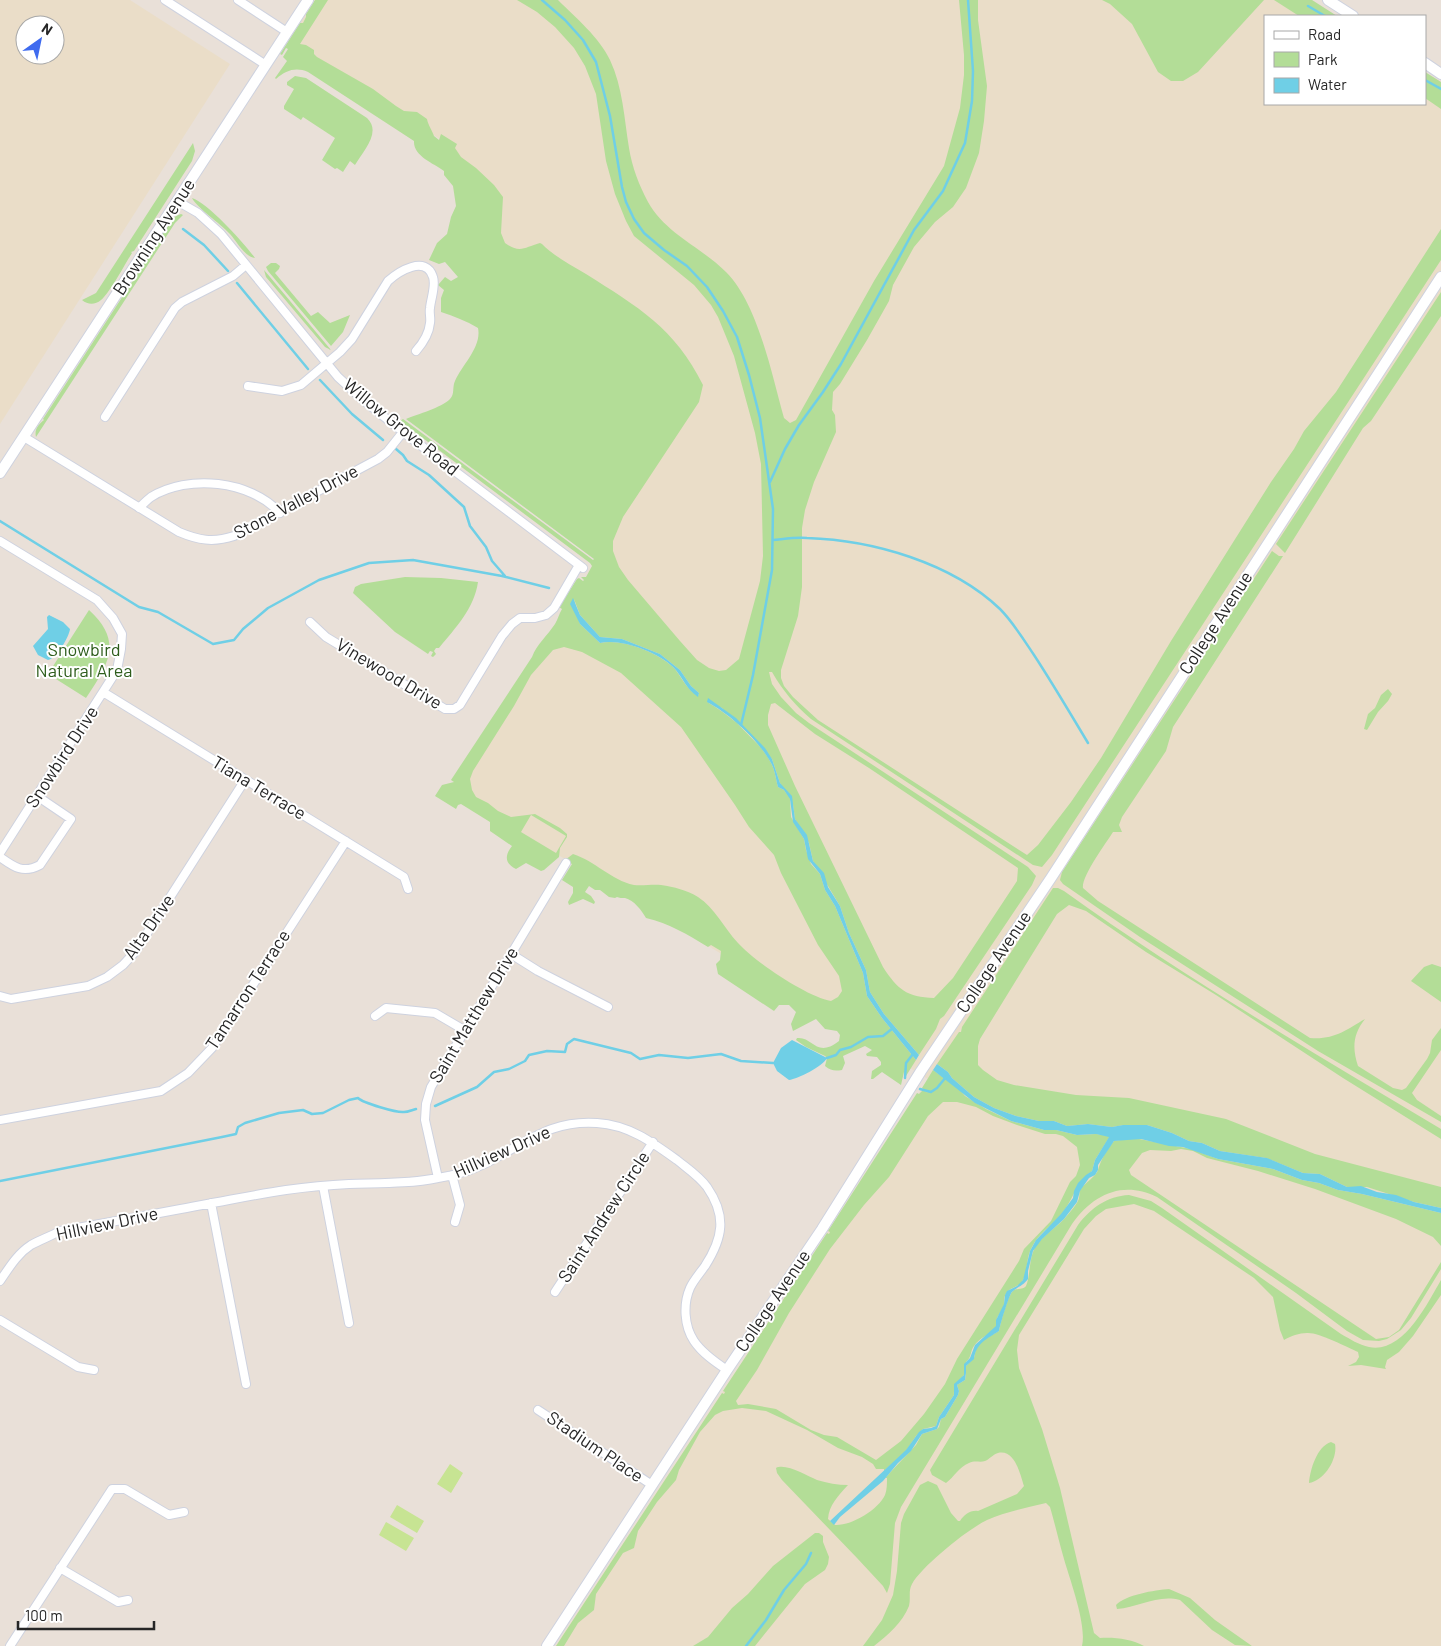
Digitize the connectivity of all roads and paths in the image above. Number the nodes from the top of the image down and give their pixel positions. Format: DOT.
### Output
graph roads {
  1 [pos="166,0"];
  2 [pos="238,0"];
  3 [pos="308,0"];
  4 [pos="1328,0"];
  5 [pos="1351,15"];
  6 [pos="286,32"];
  7 [pos="266,64"];
  8 [pos="1426,64"];
  9 [pos="1441,74"];
  10 [pos="177,201"];
  11 [pos="246,265"];
  12 [pos="1441,277"];
  13 [pos="416,351"];
  14 [pos="328,363"];
  15 [pos="248,386"];
  16 [pos="104,417"];
  17 [pos="403,432"];
  18 [pos="24,437"];
  19 [pos="0,473"];
  20 [pos="139,508"];
  21 [pos="280,513"];
  22 [pos="0,541"];
  23 [pos="582,567"];
  24 [pos="310,622"];
  25 [pos="103,692"];
  26 [pos="245,780"];
  27 [pos="37,796"];
  28 [pos="346,841"];
  29 [pos="0,853"];
  30 [pos="0,857"];
  31 [pos="566,863"];
  32 [pos="408,889"];
  33 [pos="510,954"];
  34 [pos="0,996"];
  35 [pos="608,1007"];
  36 [pos="376,1016"];
  37 [pos="464,1030"];
  38 [pos="0,1120"];
  39 [pos="653,1142"];
  40 [pos="452,1175"];
  41 [pos="438,1178"];
  42 [pos="323,1186"];
  43 [pos="211,1203"];
  44 [pos="455,1222"];
  45 [pos="0,1281"];
  46 [pos="554,1292"];
  47 [pos="0,1320"];
  48 [pos="349,1323"];
  49 [pos="94,1370"];
  50 [pos="727,1370"];
  51 [pos="246,1384"];
  52 [pos="538,1410"];
  53 [pos="652,1485"];
  54 [pos="184,1512"];
  55 [pos="60,1568"];
  56 [pos="128,1600"];
  57 [pos="10,1646"];
  58 [pos="547,1646"];
  1 -- 7 [label="street"];
  2 -- 6 [label="street"];
  3 -- 6 [label="street, Browning Avenue"];
  4 -- 5 [label="street"];
  6 -- 7 [label="street, Browning Avenue"];
  7 -- 10 [label="street, Browning Avenue"];
  8 -- 9 [label="street"];
  10 -- 11 [label="street, Willow Grove Road"];
  10 -- 18 [label="street, Browning Avenue"];
  11 -- 14 [label="street, Willow Grove Road"];
  11 -- 16 [label="street"];
  12 -- 50 [label="street, College Avenue"];
  13 -- 14 [label="street"];
  14 -- 15 [label="street"];
  14 -- 17 [label="street, Willow Grove Road"];
  17 -- 21 [label="street, Stone Valley Drive"];
  17 -- 23 [label="street, Willow Grove Road"];
  18 -- 19 [label="street, Browning Avenue"];
  18 -- 20 [label="street, Stone Valley Drive"];
  20 -- 21 [label="street"];
  20 -- 21 [label="street, Stone Valley Drive"];
  22 -- 25 [label="street, Snowbird Drive"];
  23 -- 24 [label="street, Vinewood Drive"];
  25 -- 26 [label="street, Tiana Terrace"];
  25 -- 27 [label="street, Snowbird Drive"];
  26 -- 28 [label="street, Tiana Terrace"];
  26 -- 34 [label="street, Alta Drive"];
  27 -- 29 [label="street, Snowbird Drive"];
  27 -- 30 [label="street"];
  28 -- 32 [label="street, Tiana Terrace"];
  28 -- 38 [label="street, Tamarron Terrace"];
  31 -- 33 [label="street, Saint Matthew Drive"];
  33 -- 35 [label="street"];
  33 -- 37 [label="street, Saint Matthew Drive"];
  36 -- 37 [label="street"];
  37 -- 41 [label="street, Saint Matthew Drive"];
  39 -- 40 [label="street, Hillview Drive"];
  39 -- 46 [label="street, Saint Andrew Circle"];
  39 -- 50 [label="street, Hillview Drive"];
  40 -- 41 [label="street, Hillview Drive"];
  40 -- 44 [label="street"];
  41 -- 42 [label="street, Hillview Drive"];
  42 -- 43 [label="street, Hillview Drive"];
  42 -- 48 [label="street"];
  43 -- 45 [label="street, Hillview Drive"];
  43 -- 51 [label="street"];
  47 -- 49 [label="street"];
  50 -- 53 [label="street, College Avenue"];
  52 -- 53 [label="street, Stadium Place"];
  53 -- 58 [label="street, College Avenue"];
  54 -- 55 [label="street"];
  55 -- 56 [label="street"];
  55 -- 57 [label="street"];
}
